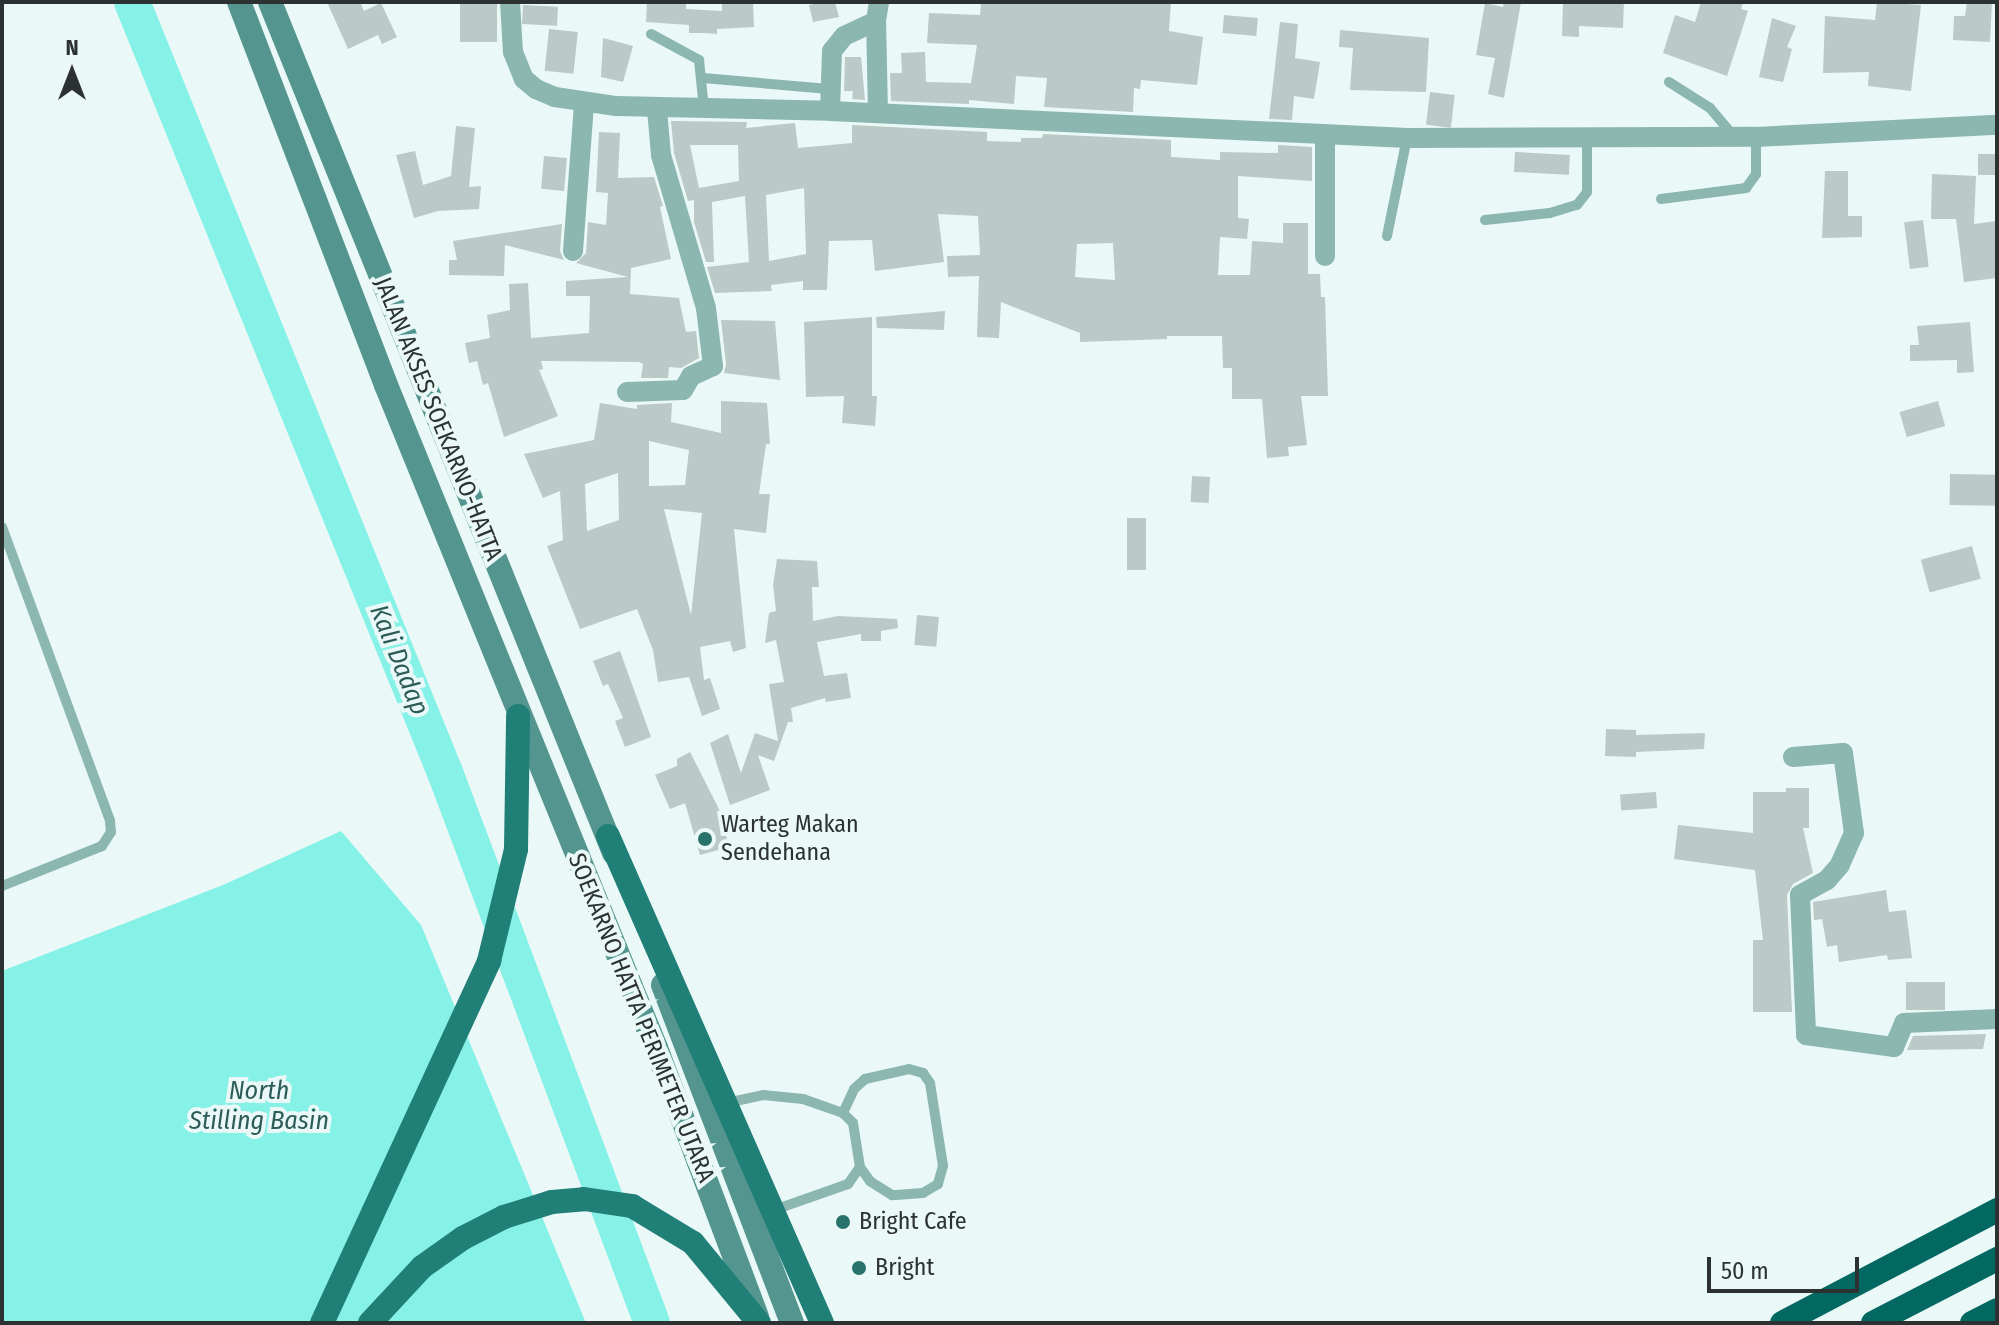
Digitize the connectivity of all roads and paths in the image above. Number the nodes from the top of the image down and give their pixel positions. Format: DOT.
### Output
graph roads {
  1 [pos="239,2"];
  2 [pos="270,2"];
  3 [pos="510,2"];
  4 [pos="878,12"];
  5 [pos="651,34"];
  6 [pos="703,78"];
  7 [pos="1669,82"];
  8 [pos="829,89"];
  9 [pos="584,103"];
  10 [pos="657,109"];
  11 [pos="704,109"];
  12 [pos="830,111"];
  13 [pos="878,113"];
  14 [pos="1997,125"];
  15 [pos="1325,135"];
  16 [pos="1733,135"];
  17 [pos="1587,137"];
  18 [pos="1756,137"];
  19 [pos="1407,138"];
  20 [pos="1661,199"];
  21 [pos="1485,220"];
  22 [pos="1387,236"];
  23 [pos="573,251"];
  24 [pos="1325,256"];
  25 [pos="627,392"];
  26 [pos="2,527"];
  27 [pos="518,716"];
  28 [pos="1793,757"];
  29 [pos="608,836"];
  30 [pos="2,886"];
  31 [pos="1997,1019"];
  32 [pos="726,1103"];
  33 [pos="843,1113"];
  34 [pos="860,1167"];
  35 [pos="774,1210"];
  36 [pos="1997,1210"];
  37 [pos="1997,1259"];
  38 [pos="1997,1310"];
  39 [pos="790,1318"];
  40 [pos="322,1323"];
  41 [pos="370,1323"];
  42 [pos="759,1323"];
  43 [pos="822,1323"];
  44 [pos="1782,1323"];
  45 [pos="1873,1323"];
  46 [pos="1972,1323"];
  1 -- 27 [label="main road, JALAN AKSES SOEKARNO-HATTA"];
  2 -- 29 [label="main road, JALAN AKSES SOEKARNO-HATTA"];
  3 -- 9 [label="street"];
  4 -- 8 [label="street"];
  4 -- 13 [label="street"];
  5 -- 6 [label="lane"];
  6 -- 8 [label="lane"];
  6 -- 11 [label="lane"];
  7 -- 16 [label="lane"];
  8 -- 12 [label="street"];
  9 -- 10 [label="street"];
  9 -- 23 [label="street"];
  10 -- 11 [label="street"];
  10 -- 25 [label="street"];
  11 -- 12 [label="street"];
  12 -- 13 [label="street"];
  13 -- 15 [label="street"];
  14 -- 18 [label="street"];
  15 -- 19 [label="street"];
  15 -- 24 [label="street"];
  16 -- 17 [label="street"];
  16 -- 18 [label="street"];
  17 -- 19 [label="street"];
  17 -- 21 [label="lane"];
  18 -- 20 [label="lane"];
  19 -- 22 [label="lane"];
  26 -- 30 [label="lane"];
  27 -- 40 [label="main road"];
  27 -- 42 [label="main road, SOEKARNO HATTA PERIMETER UTARA"];
  28 -- 31 [label="street"];
  29 -- 32 [label="main road"];
  29 -- 39 [label="main road, JALAN AKSES SOEKARNO-HATTA"];
  32 -- 33 [label="lane"];
  32 -- 35 [label="main road"];
  33 -- 34 [label="lane"];
  33 -- 34 [label="lane"];
  34 -- 35 [label="lane"];
  35 -- 43 [label="main road"];
  36 -- 44 [label="highway"];
  37 -- 45 [label="highway"];
  38 -- 46 [label="highway"];
  41 -- 42 [label="main road"];
}
